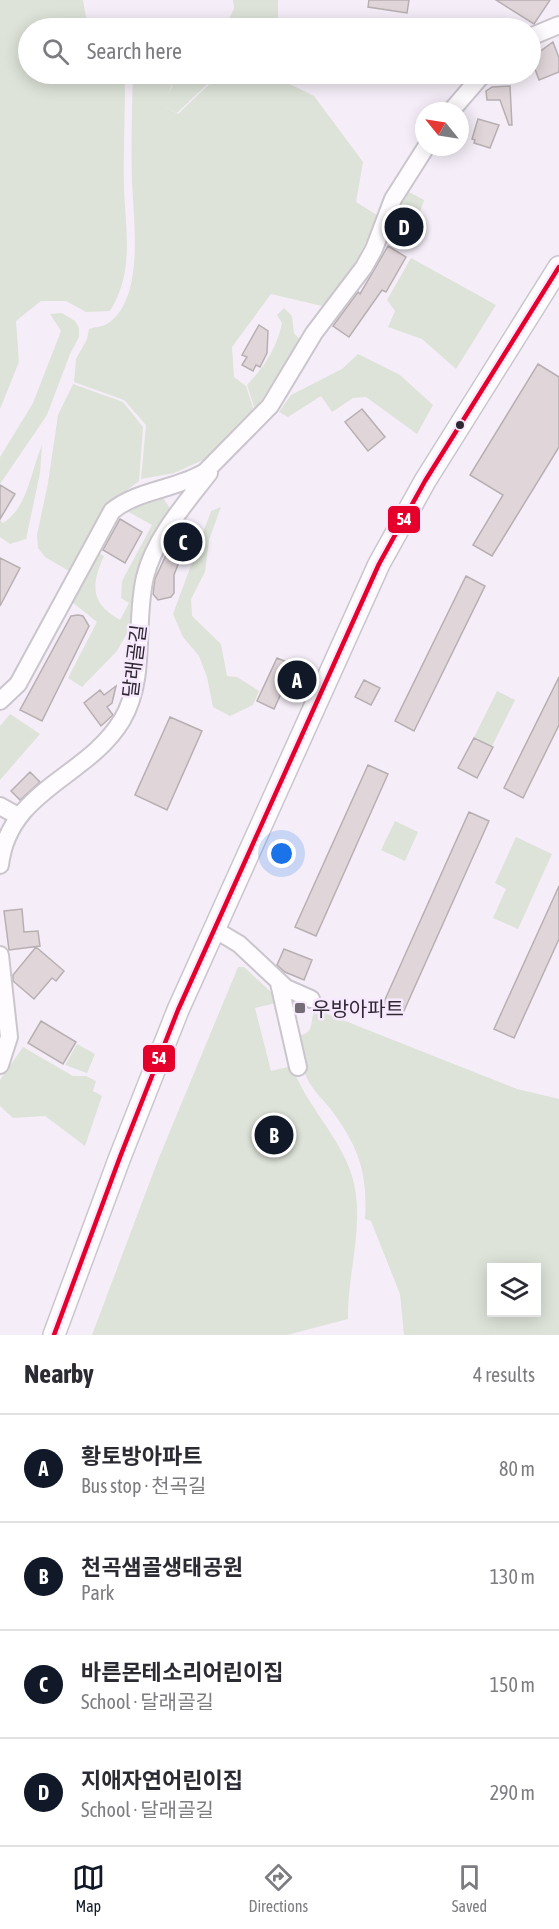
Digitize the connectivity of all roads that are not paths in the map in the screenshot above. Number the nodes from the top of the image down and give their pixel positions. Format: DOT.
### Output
graph roads {
  1 [pos="559,25"];
  2 [pos="541,33"];
  3 [pos="475,84"];
  4 [pos="460,102"];
  5 [pos="420,156"];
  6 [pos="559,267"];
  7 [pos="217,462"];
  8 [pos="0,702"];
  9 [pos="0,806"];
  10 [pos="18,816"];
  11 [pos="0,865"];
  12 [pos="214,929"];
  13 [pos="0,955"];
  14 [pos="279,983"];
  15 [pos="311,999"];
  16 [pos="0,1065"];
  17 [pos="297,1067"];
  18 [pos="54,1335"];
  1 -- 2 [label="street"];
  3 -- 4 [label="street"];
  5 -- 7 [label="street, 달래골길"];
  6 -- 12 [label="street"];
  7 -- 8 [label="street, 달래골길"];
  7 -- 10 [label="street, 달래골길"];
  9 -- 10 [label="street"];
  10 -- 11 [label="street, 달래골길"];
  12 -- 14 [label="street"];
  12 -- 18 [label="street"];
  13 -- 16 [label="street"];
  14 -- 15 [label="street"];
  14 -- 17 [label="street"];
}
